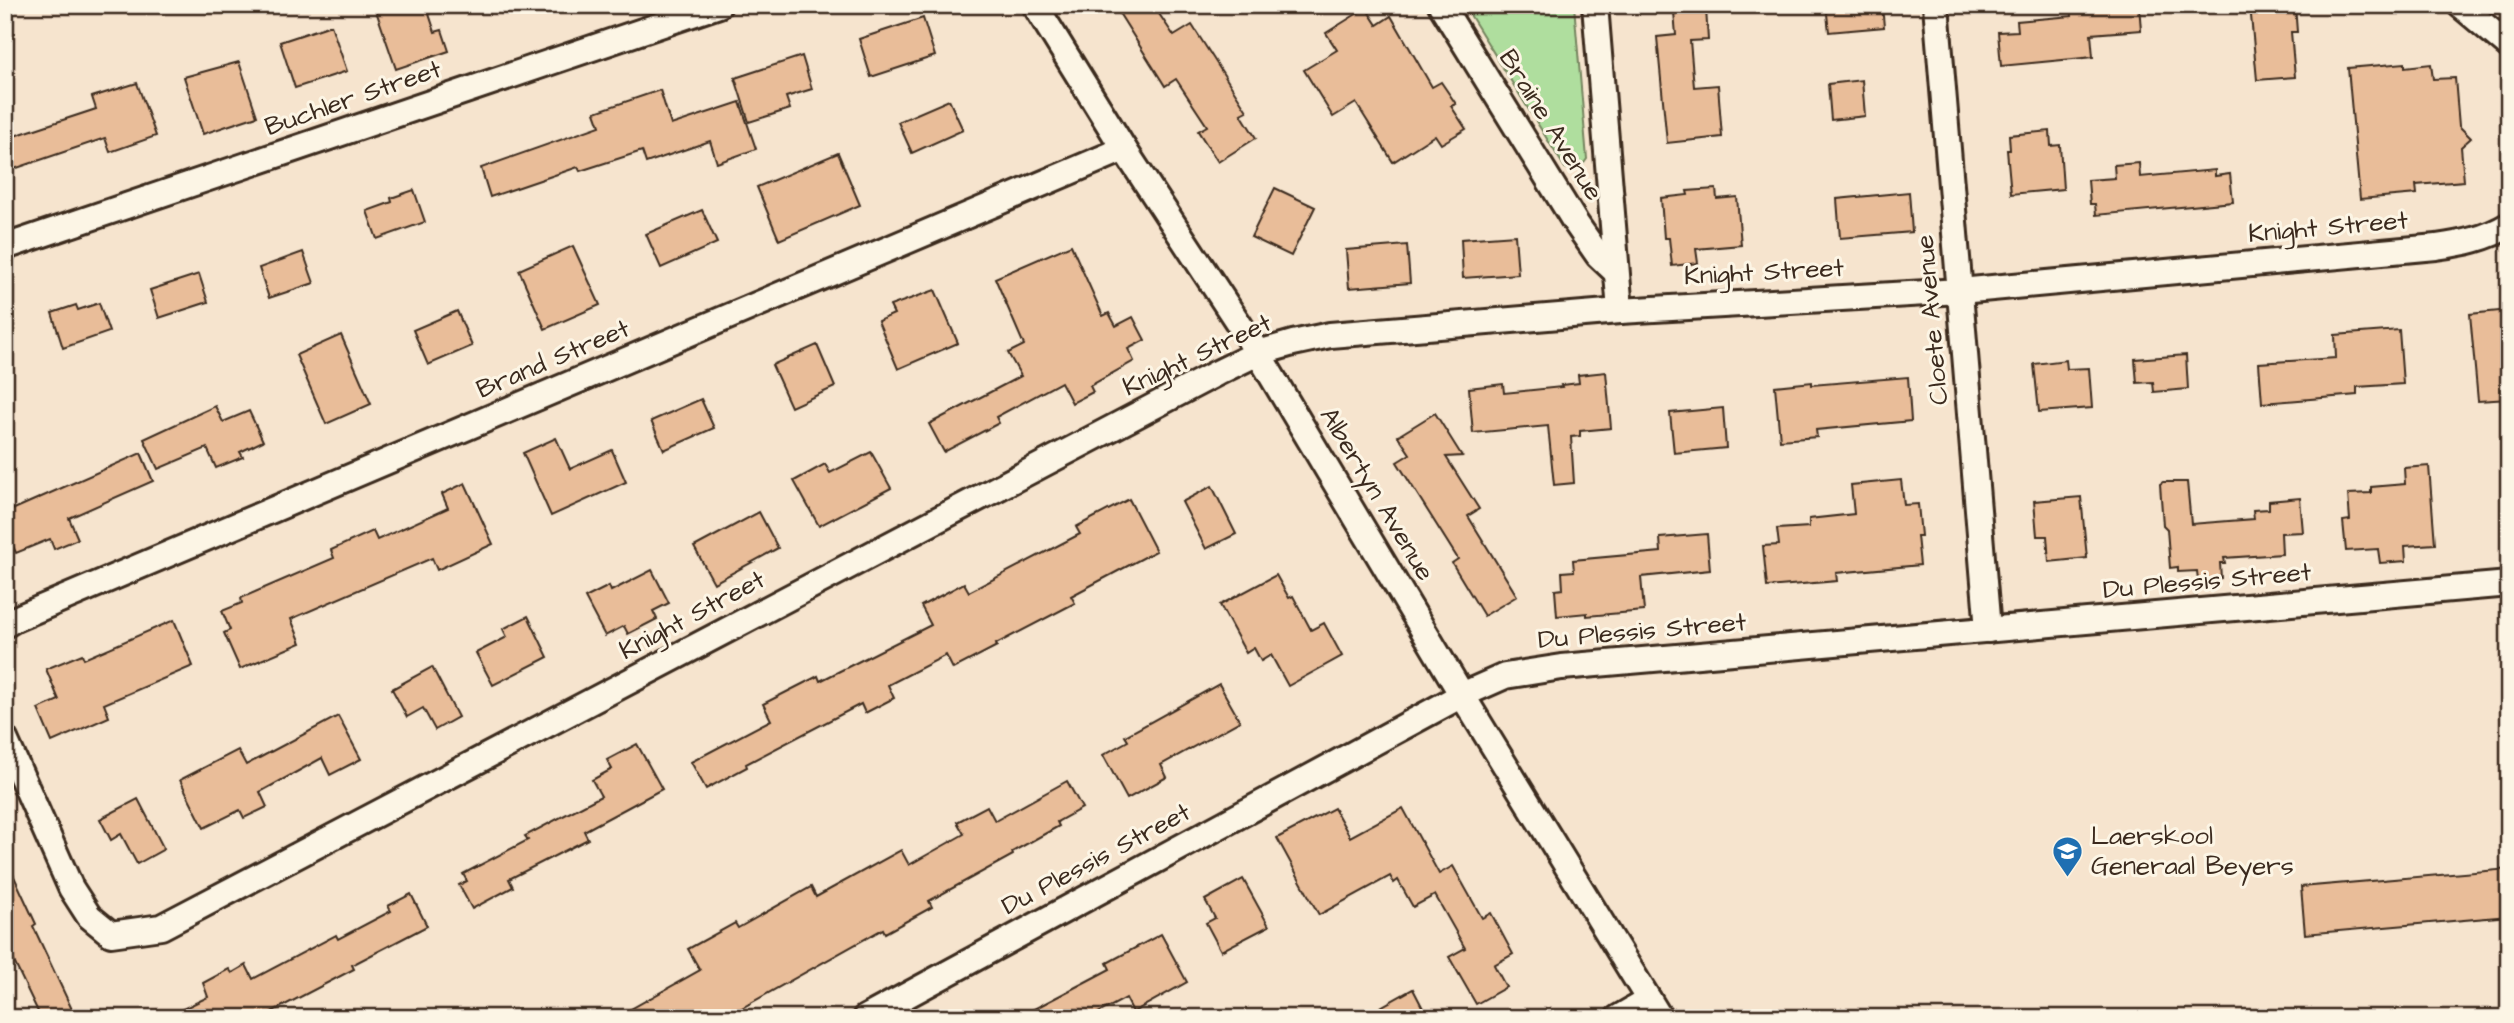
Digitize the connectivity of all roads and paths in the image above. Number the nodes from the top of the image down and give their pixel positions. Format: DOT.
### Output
graph roads {
  1 [pos="719,5"];
  2 [pos="1035,5"];
  3 [pos="1441,5"];
  4 [pos="1595,5"];
  5 [pos="1936,5"];
  6 [pos="2460,5"];
  7 [pos="2509,46"];
  8 [pos="1124,149"];
  9 [pos="2509,225"];
  10 [pos="5,247"];
  11 [pos="1616,272"];
  12 [pos="1960,291"];
  13 [pos="1620,310"];
  14 [pos="1258,353"];
  15 [pos="2509,584"];
  16 [pos="5,625"];
  17 [pos="1988,630"];
  18 [pos="1462,695"];
  19 [pos="5,739"];
  20 [pos="1655,1009"];
  21 [pos="865,1018"];
  22 [pos="1618,1018"];
  1 -- 10 [label="street, Buchler Street"];
  2 -- 8 [label="street, Albertyn Avenue"];
  3 -- 11 [label="street, Braine Avenue"];
  4 -- 11 [label="street"];
  5 -- 12 [label="street, Cloete Avenue"];
  6 -- 7 [label="street"];
  8 -- 14 [label="street, Albertyn Avenue"];
  8 -- 16 [label="street, Brand Street"];
  9 -- 12 [label="street, Knight Street"];
  11 -- 13 [label="street"];
  12 -- 13 [label="street, Knight Street"];
  12 -- 17 [label="street, Cloete Avenue"];
  13 -- 14 [label="street, Knight Street"];
  14 -- 18 [label="street, Albertyn Avenue"];
  14 -- 19 [label="street, Knight Street"];
  15 -- 17 [label="street, Du Plessis Street"];
  17 -- 18 [label="street, Du Plessis Street"];
  18 -- 20 [label="street, Albertyn Avenue"];
  18 -- 21 [label="street, Du Plessis Street"];
  20 -- 22 [label="street"];
}
